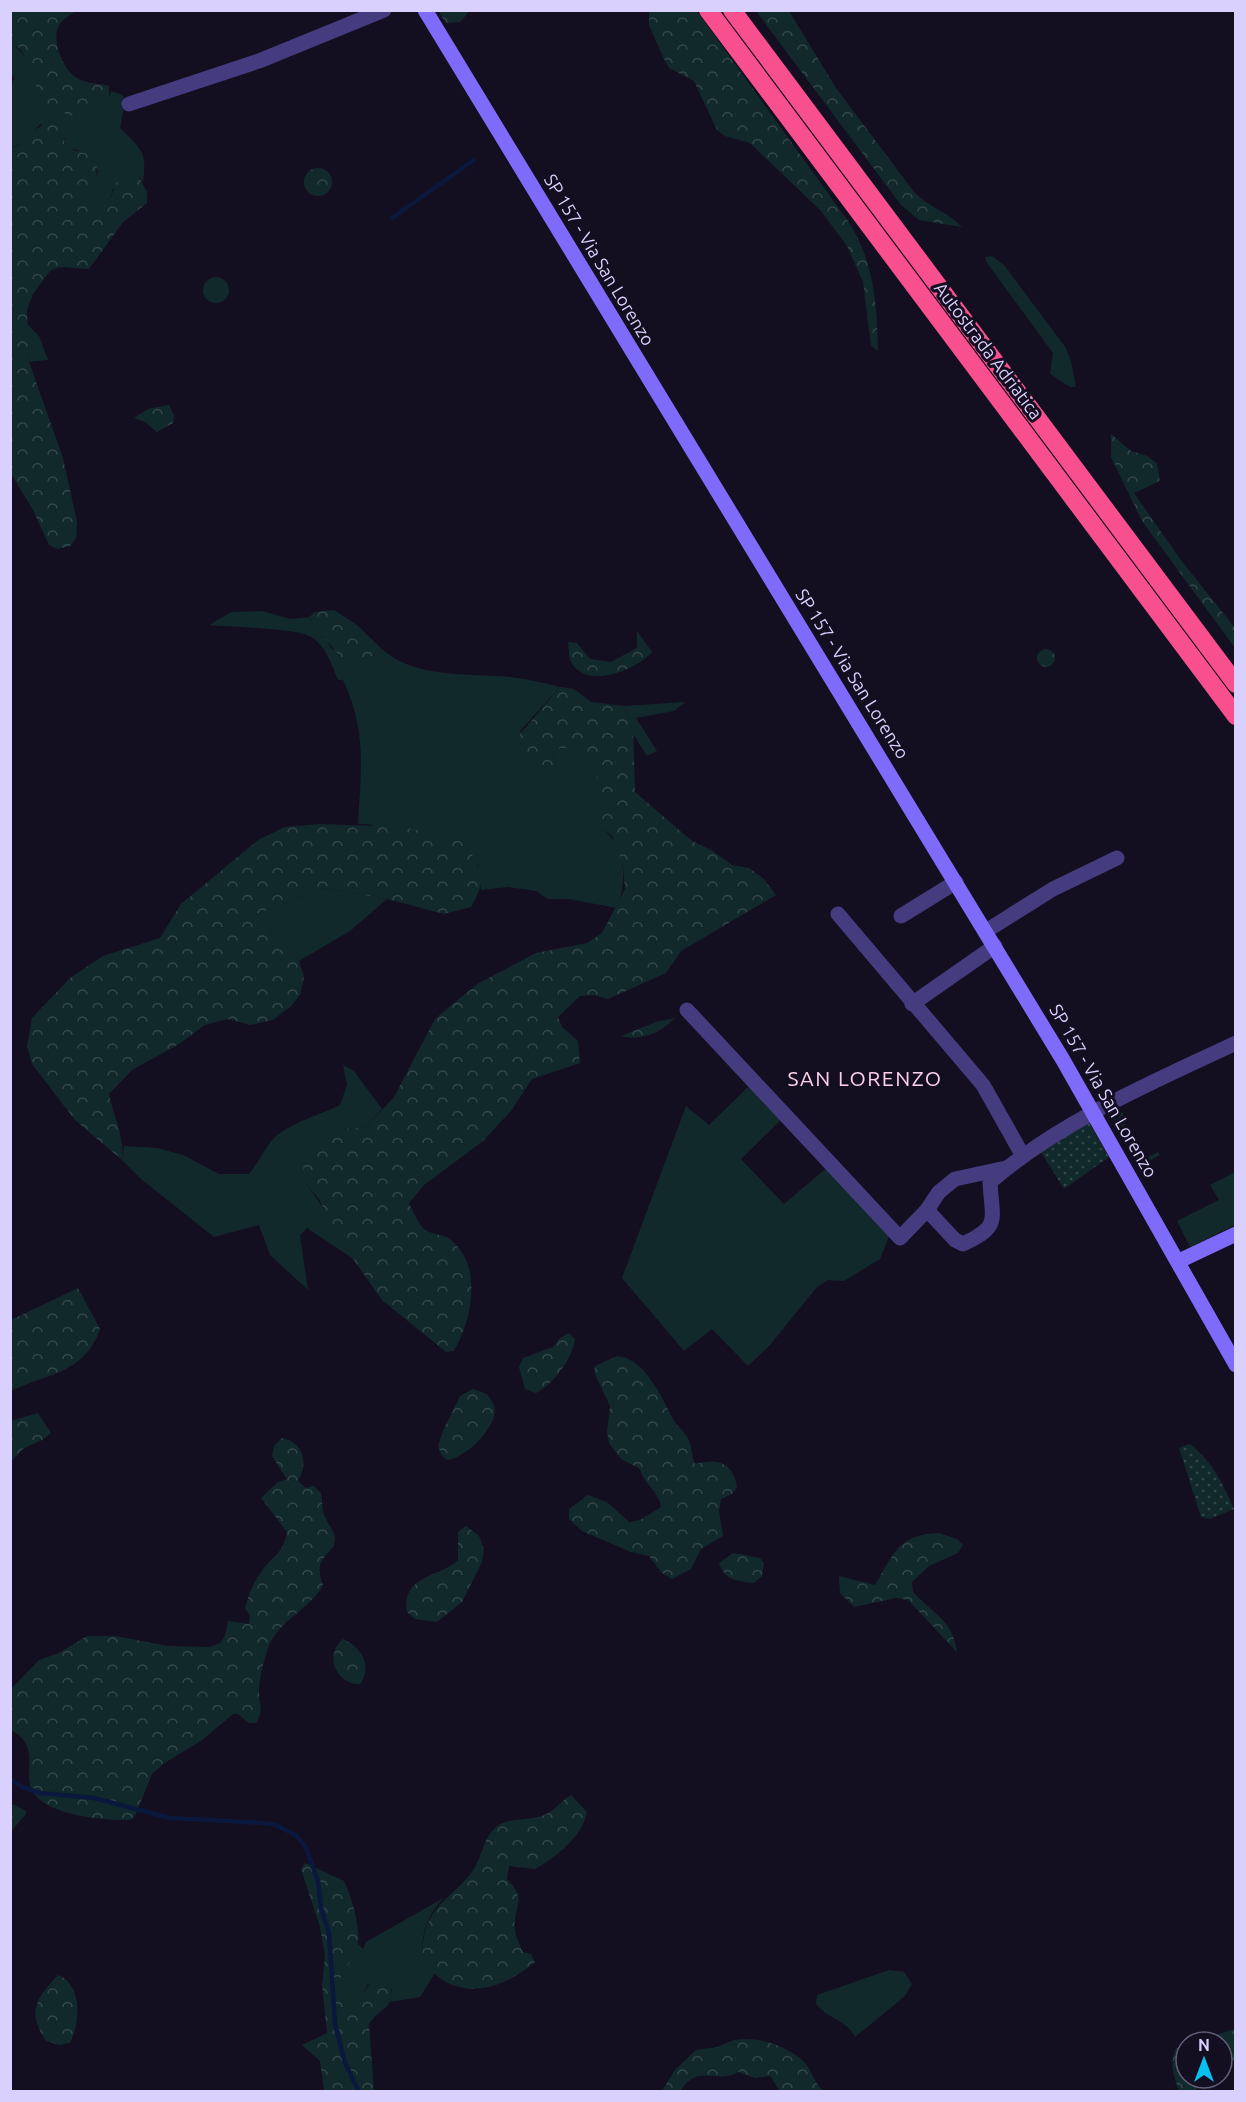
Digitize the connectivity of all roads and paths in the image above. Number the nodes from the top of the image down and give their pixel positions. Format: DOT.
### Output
graph roads {
  1 [pos="384,10"];
  2 [pos="425,10"];
  3 [pos="708,10"];
  4 [pos="732,10"];
  5 [pos="129,104"];
  6 [pos="1236,684"];
  7 [pos="1236,716"];
  8 [pos="1117,858"];
  9 [pos="956,882"];
  10 [pos="838,914"];
  11 [pos="901,916"];
  12 [pos="986,931"];
  13 [pos="995,946"];
  14 [pos="912,1004"];
  15 [pos="687,1010"];
  16 [pos="1236,1043"];
  17 [pos="1094,1113"];
  18 [pos="1023,1156"];
  19 [pos="1006,1168"];
  20 [pos="927,1210"];
  21 [pos="1236,1234"];
  22 [pos="1179,1261"];
  23 [pos="1236,1365"];
  1 -- 5 [label="street"];
  2 -- 9 [label="main road, SP 157 - Via San Lorenzo"];
  3 -- 7 [label="highway, Autostrada Adriatica"];
  4 -- 6 [label="highway, Autostrada Adriatica"];
  8 -- 12 [label="street"];
  9 -- 11 [label="street"];
  9 -- 12 [label="main road, SP 157 - Via San Lorenzo"];
  10 -- 14 [label="street"];
  12 -- 13 [label="main road, SP 157 - Via San Lorenzo"];
  13 -- 14 [label="street"];
  13 -- 17 [label="main road, SP 157 - Via San Lorenzo"];
  14 -- 18 [label="street"];
  15 -- 20 [label="street"];
  16 -- 17 [label="street"];
  17 -- 18 [label="street"];
  17 -- 22 [label="main road, SP 157 - Via San Lorenzo"];
  18 -- 19 [label="street"];
  19 -- 20 [label="street"];
  19 -- 20 [label="street"];
  21 -- 22 [label="main road"];
  22 -- 23 [label="main road, SP 157 - Via San Lorenzo"];
}
